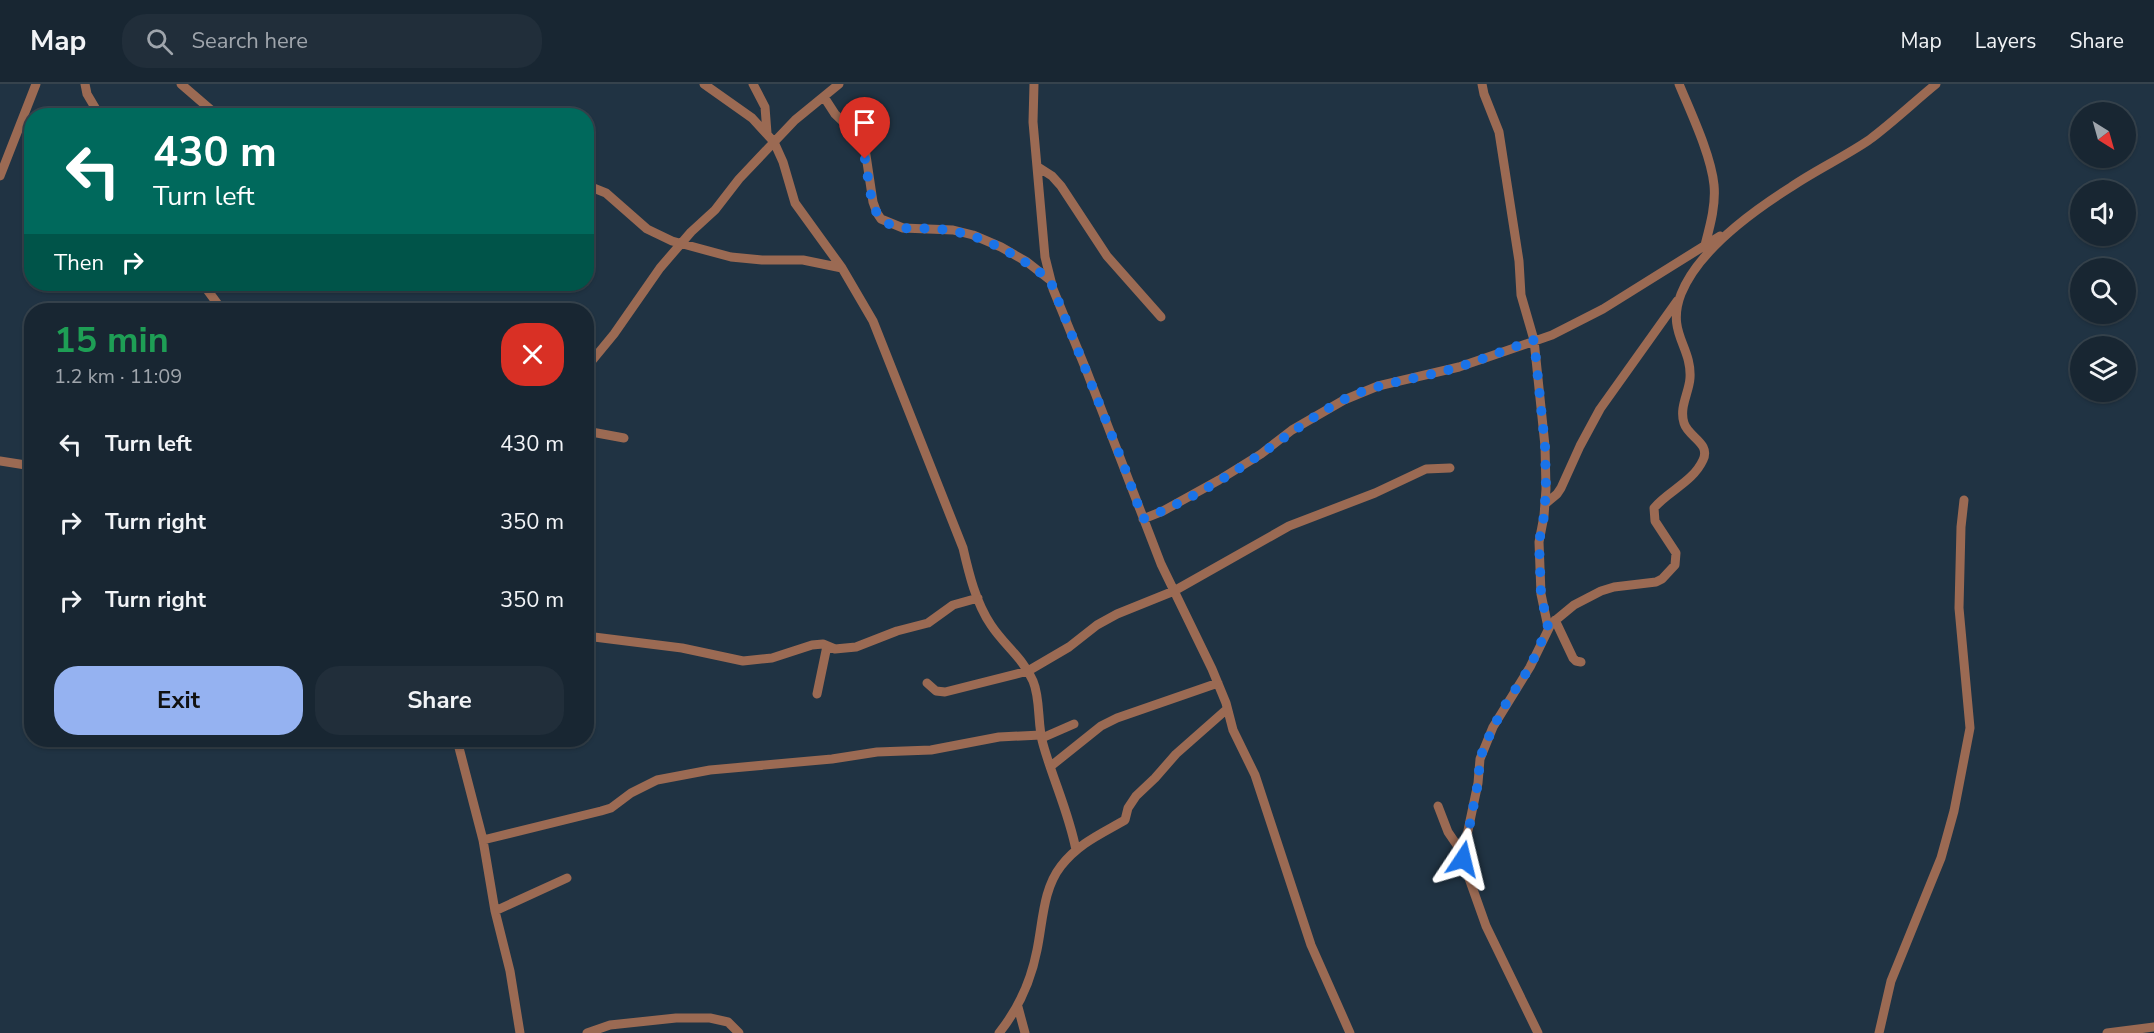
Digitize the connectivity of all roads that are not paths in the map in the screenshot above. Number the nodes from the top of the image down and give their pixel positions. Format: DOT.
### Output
graph roads {
  1 [pos="36,84"];
  2 [pos="85,84"];
  3 [pos="181,84"];
  4 [pos="704,84"];
  5 [pos="753,84"];
  6 [pos="839,84"];
  7 [pos="1034,84"];
  8 [pos="1482,84"];
  9 [pos="1679,84"];
  10 [pos="1923,84"];
  11 [pos="1936,84"];
  12 [pos="824,97"];
  13 [pos="1919,98"];
  14 [pos="27,108"];
  15 [pos="95,108"];
  16 [pos="209,108"];
  17 [pos="24,115"];
  18 [pos="767,133"];
  19 [pos="774,142"];
  20 [pos="1038,167"];
  21 [pos="0,176"];
  22 [pos="594,188"];
  23 [pos="1740,225"];
  24 [pos="681,243"];
  25 [pos="1706,245"];
  26 [pos="842,268"];
  27 [pos="1050,280"];
  28 [pos="1680,297"];
  29 [pos="1161,317"];
  30 [pos="1534,340"];
  31 [pos="594,359"];
  32 [pos="594,432"];
  33 [pos="624,438"];
  34 [pos="0,461"];
  35 [pos="24,465"];
  36 [pos="1450,468"];
  37 [pos="1964,500"];
  38 [pos="1545,504"];
  39 [pos="1143,519"];
  40 [pos="1174,591"];
  41 [pos="978,598"];
  42 [pos="1552,624"];
  43 [pos="594,637"];
  44 [pos="827,646"];
  45 [pos="1581,662"];
  46 [pos="1028,671"];
  47 [pos="927,683"];
  48 [pos="1218,683"];
  49 [pos="816,694"];
  50 [pos="1227,709"];
  51 [pos="1074,724"];
  52 [pos="1041,736"];
  53 [pos="460,747"];
  54 [pos="1051,766"];
  55 [pos="1438,806"];
  56 [pos="483,840"];
  57 [pos="1076,850"];
  58 [pos="1463,854"];
  59 [pos="567,878"];
  60 [pos="495,911"];
  61 [pos="1018,1007"];
  62 [pos="2154,1027"];
  63 [pos="520,1033"];
  64 [pos="587,1033"];
  65 [pos="739,1033"];
  66 [pos="999,1033"];
  67 [pos="1025,1033"];
  68 [pos="1350,1033"];
  69 [pos="1538,1033"];
  70 [pos="1879,1033"];
  71 [pos="2107,1033"];
  1 -- 14 [label="street"];
  2 -- 15 [label="street"];
  3 -- 16 [label="street"];
  4 -- 18 [label="street"];
  5 -- 18 [label="street"];
  6 -- 12 [label="street"];
  7 -- 20 [label="street"];
  8 -- 30 [label="street"];
  9 -- 25 [label="street"];
  10 -- 13 [label="street"];
  11 -- 13 [label="street"];
  12 -- 19 [label="street"];
  12 -- 27 [label="street"];
  13 -- 23 [label="street"];
  17 -- 21 [label="street"];
  18 -- 19 [label="street"];
  19 -- 24 [label="street"];
  19 -- 26 [label="street"];
  20 -- 27 [label="street"];
  20 -- 29 [label="street"];
  22 -- 24 [label="street"];
  23 -- 25 [label="street"];
  23 -- 28 [label="street"];
  24 -- 26 [label="street"];
  24 -- 31 [label="street"];
  25 -- 30 [label="street"];
  26 -- 41 [label="street"];
  27 -- 39 [label="street"];
  28 -- 38 [label="street"];
  28 -- 42 [label="street"];
  30 -- 38 [label="street"];
  30 -- 39 [label="street"];
  32 -- 33 [label="street"];
  34 -- 35 [label="street"];
  36 -- 40 [label="street"];
  37 -- 70 [label="street"];
  38 -- 42 [label="street"];
  39 -- 40 [label="street"];
  40 -- 46 [label="street"];
  40 -- 48 [label="street"];
  41 -- 44 [label="street"];
  41 -- 46 [label="street"];
  42 -- 45 [label="street"];
  42 -- 58 [label="street"];
  43 -- 44 [label="street"];
  44 -- 49 [label="street"];
  46 -- 47 [label="street"];
  46 -- 52 [label="street"];
  48 -- 50 [label="street"];
  48 -- 54 [label="street"];
  50 -- 57 [label="street"];
  50 -- 68 [label="street"];
  51 -- 52 [label="street"];
  52 -- 54 [label="street"];
  52 -- 56 [label="street"];
  53 -- 56 [label="street"];
  54 -- 57 [label="street"];
  55 -- 58 [label="street"];
  56 -- 60 [label="street"];
  57 -- 61 [label="street"];
  58 -- 69 [label="street"];
  59 -- 60 [label="street"];
  60 -- 63 [label="street"];
  61 -- 66 [label="street"];
  61 -- 67 [label="street"];
  62 -- 71 [label="street"];
  64 -- 65 [label="street"];
}
